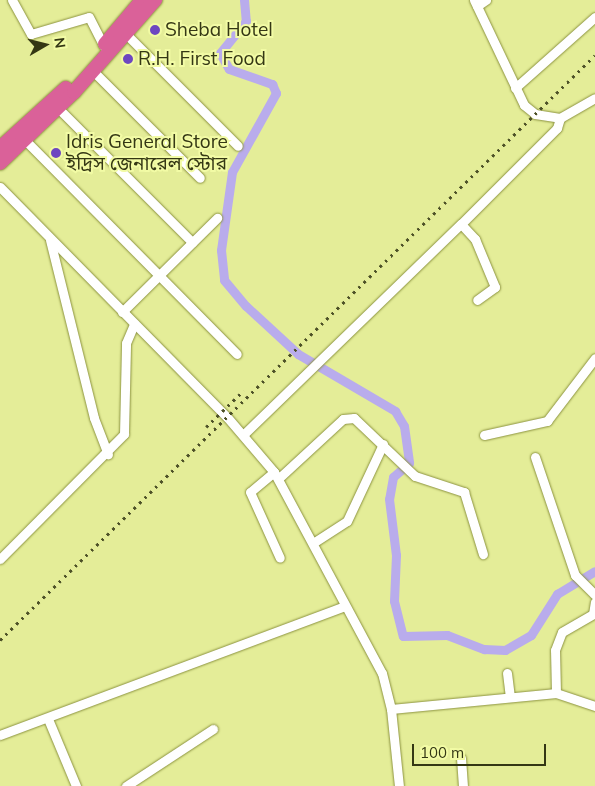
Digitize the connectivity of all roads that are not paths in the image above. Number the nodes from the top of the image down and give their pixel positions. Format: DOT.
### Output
graph roads {
  1 [pos="12,0"];
  2 [pos="142,0"];
  3 [pos="155,0"];
  4 [pos="486,0"];
  5 [pos="476,3"];
  6 [pos="595,17"];
  7 [pos="126,34"];
  8 [pos="104,46"];
  9 [pos="93,71"];
  10 [pos="515,88"];
  11 [pos="595,98"];
  12 [pos="58,108"];
  13 [pos="560,118"];
  14 [pos="25,140"];
  15 [pos="238,146"];
  16 [pos="0,148"];
  17 [pos="0,163"];
  18 [pos="200,178"];
  19 [pos="0,187"];
  20 [pos="217,218"];
  21 [pos="462,224"];
  22 [pos="50,240"];
  23 [pos="192,242"];
  24 [pos="158,276"];
  25 [pos="477,300"];
  26 [pos="122,312"];
  27 [pos="134,324"];
  28 [pos="237,354"];
  29 [pos="595,358"];
  30 [pos="244,434"];
  31 [pos="484,435"];
  32 [pos="383,444"];
  33 [pos="108,454"];
  34 [pos="535,457"];
  35 [pos="276,475"];
  36 [pos="313,543"];
  37 [pos="3,549"];
  38 [pos="483,554"];
  39 [pos="280,558"];
  40 [pos="0,559"];
  41 [pos="595,595"];
  42 [pos="595,602"];
  43 [pos="345,606"];
  44 [pos="507,673"];
  45 [pos="556,693"];
  46 [pos="510,697"];
  47 [pos="595,706"];
  48 [pos="391,709"];
  49 [pos="48,718"];
  50 [pos="214,729"];
  51 [pos="0,735"];
  52 [pos="461,758"];
  53 [pos="76,786"];
  54 [pos="126,786"];
  55 [pos="399,786"];
  56 [pos="463,786"];
  1 -- 8 [label="street"];
  2 -- 8 [label="highway"];
  3 -- 7 [label="highway"];
  4 -- 5 [label="street"];
  5 -- 10 [label="street"];
  6 -- 10 [label="street"];
  7 -- 9 [label="highway"];
  7 -- 15 [label="street"];
  8 -- 16 [label="highway"];
  9 -- 12 [label="highway"];
  9 -- 18 [label="street"];
  10 -- 13 [label="street"];
  11 -- 13 [label="street"];
  12 -- 14 [label="highway"];
  12 -- 23 [label="street"];
  13 -- 21 [label="street"];
  14 -- 17 [label="highway"];
  14 -- 24 [label="street"];
  19 -- 22 [label="street"];
  20 -- 23 [label="street"];
  21 -- 25 [label="street"];
  21 -- 30 [label="street"];
  22 -- 26 [label="street"];
  22 -- 33 [label="street"];
  23 -- 24 [label="street"];
  24 -- 26 [label="street"];
  24 -- 28 [label="street"];
  26 -- 27 [label="street"];
  27 -- 30 [label="street"];
  27 -- 33 [label="street"];
  29 -- 31 [label="street"];
  30 -- 35 [label="street"];
  32 -- 35 [label="street"];
  32 -- 36 [label="street"];
  32 -- 38 [label="street"];
  33 -- 37 [label="street"];
  34 -- 41 [label="street"];
  35 -- 36 [label="street"];
  35 -- 39 [label="street"];
  36 -- 43 [label="street"];
  37 -- 40 [label="street"];
  42 -- 45 [label="street"];
  43 -- 48 [label="street"];
  43 -- 49 [label="street"];
  44 -- 46 [label="street"];
  45 -- 46 [label="street"];
  45 -- 47 [label="street"];
  46 -- 48 [label="street"];
  48 -- 55 [label="street"];
  49 -- 51 [label="street"];
  49 -- 53 [label="street"];
  50 -- 54 [label="street"];
  52 -- 56 [label="street"];
}
